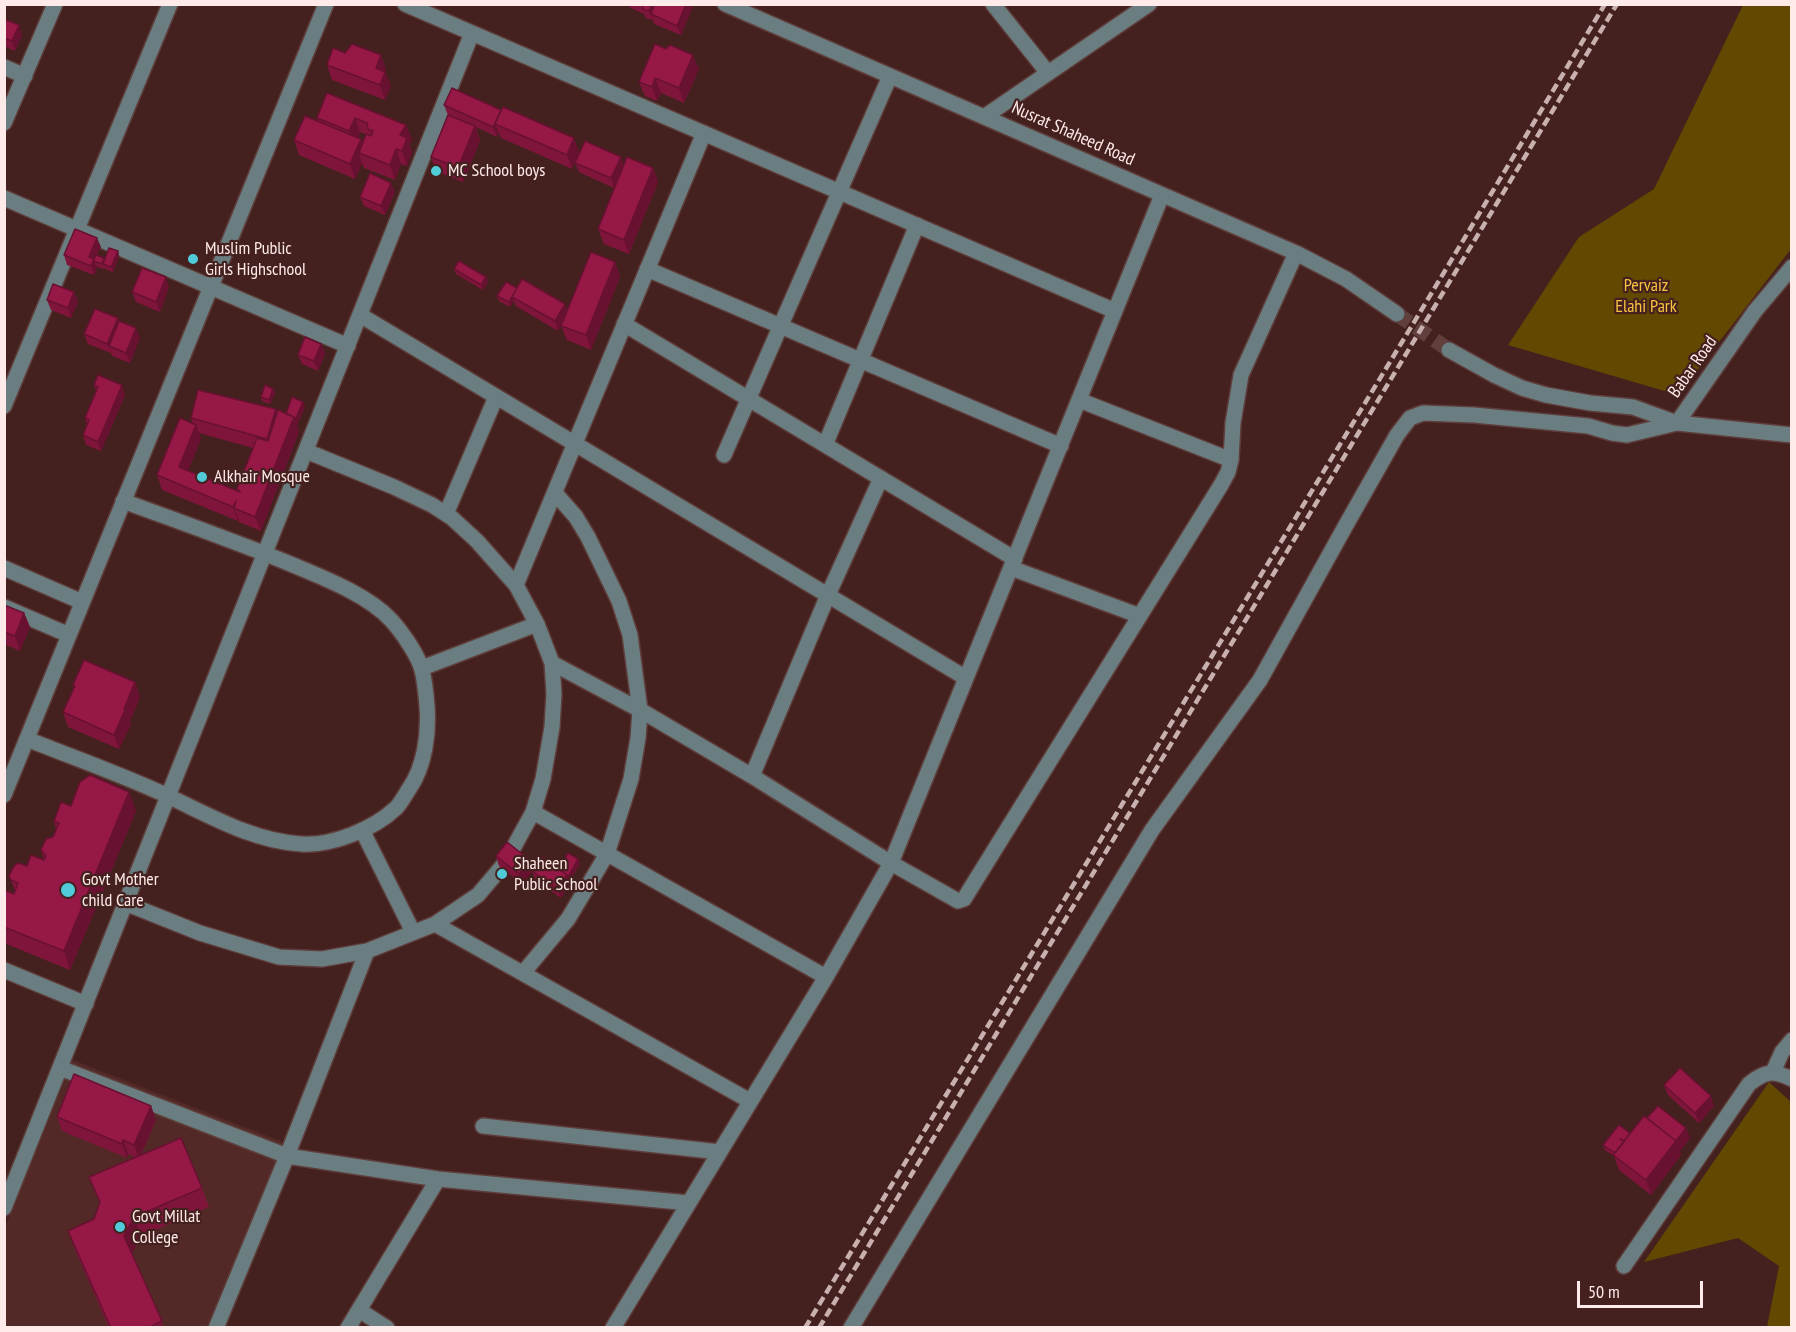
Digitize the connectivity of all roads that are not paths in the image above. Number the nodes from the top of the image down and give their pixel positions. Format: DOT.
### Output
graph roads {
  1 [pos="55,4"];
  2 [pos="170,4"];
  3 [pos="326,4"];
  4 [pos="405,4"];
  5 [pos="725,4"];
  6 [pos="993,4"];
  7 [pos="1149,4"];
  8 [pos="472,33"];
  9 [pos="4,68"];
  10 [pos="1048,74"];
  11 [pos="25,76"];
  12 [pos="890,76"];
  13 [pos="984,117"];
  14 [pos="4,123"];
  15 [pos="704,133"];
  16 [pos="839,192"];
  17 [pos="1162,195"];
  18 [pos="4,198"];
  19 [pos="917,225"];
  20 [pos="77,230"];
  21 [pos="1296,253"];
  22 [pos="1791,267"];
  23 [pos="647,269"];
  24 [pos="211,288"];
  25 [pos="1115,311"];
  26 [pos="1397,314"];
  27 [pos="360,315"];
  28 [pos="624,324"];
  29 [pos="780,326"];
  30 [pos="348,346"];
  31 [pos="1449,350"];
  32 [pos="861,360"];
  33 [pos="496,397"];
  34 [pos="748,399"];
  35 [pos="1079,400"];
  36 [pos="4,406"];
  37 [pos="1677,423"];
  38 [pos="1791,435"];
  39 [pos="575,443"];
  40 [pos="825,445"];
  41 [pos="1060,446"];
  42 [pos="306,451"];
  43 [pos="724,455"];
  44 [pos="1232,459"];
  45 [pos="881,478"];
  46 [pos="555,493"];
  47 [pos="123,501"];
  48 [pos="446,514"];
  49 [pos="265,553"];
  50 [pos="1013,564"];
  51 [pos="4,568"];
  52 [pos="516,585"];
  53 [pos="828,595"];
  54 [pos="82,602"];
  55 [pos="4,607"];
  56 [pos="1140,616"];
  57 [pos="537,624"];
  58 [pos="69,635"];
  59 [pos="552,663"];
  60 [pos="422,668"];
  61 [pos="966,678"];
  62 [pos="640,710"];
  63 [pos="27,739"];
  64 [pos="752,776"];
  65 [pos="4,795"];
  66 [pos="169,796"];
  67 [pos="533,812"];
  68 [pos="362,830"];
  69 [pos="607,854"];
  70 [pos="891,863"];
  71 [pos="125,903"];
  72 [pos="435,924"];
  73 [pos="413,932"];
  74 [pos="367,951"];
  75 [pos="4,970"];
  76 [pos="523,973"];
  77 [pos="826,977"];
  78 [pos="86,1004"];
  79 [pos="1791,1040"];
  80 [pos="60,1068"];
  81 [pos="1773,1072"];
  82 [pos="1791,1079"];
  83 [pos="750,1101"];
  84 [pos="483,1126"];
  85 [pos="720,1152"];
  86 [pos="288,1156"];
  87 [pos="438,1179"];
  88 [pos="689,1203"];
  89 [pos="4,1208"];
  90 [pos="1624,1266"];
  91 [pos="359,1310"];
  92 [pos="216,1328"];
  93 [pos="348,1328"];
  94 [pos="387,1328"];
  95 [pos="613,1328"];
  96 [pos="851,1328"];
  1 -- 11 [label="street"];
  2 -- 20 [label="street"];
  3 -- 24 [label="street"];
  4 -- 8 [label="street"];
  5 -- 12 [label="street, Nusrat Shaheed Road"];
  6 -- 10 [label="street"];
  7 -- 10 [label="street"];
  8 -- 15 [label="street"];
  8 -- 27 [label="street"];
  9 -- 11 [label="street"];
  10 -- 13 [label="street"];
  11 -- 14 [label="street"];
  12 -- 13 [label="street, Nusrat Shaheed Road"];
  12 -- 16 [label="street"];
  13 -- 17 [label="street, Nusrat Shaheed Road"];
  15 -- 16 [label="street"];
  15 -- 23 [label="street"];
  16 -- 19 [label="street"];
  16 -- 29 [label="street"];
  17 -- 21 [label="street, Nusrat Shaheed Road"];
  17 -- 25 [label="street"];
  18 -- 20 [label="street"];
  19 -- 25 [label="street"];
  19 -- 32 [label="street"];
  20 -- 24 [label="street"];
  20 -- 36 [label="street"];
  21 -- 26 [label="street, Nusrat Shaheed Road"];
  21 -- 44 [label="street"];
  22 -- 37 [label="street, Babar Road"];
  23 -- 28 [label="street"];
  23 -- 29 [label="street"];
  24 -- 30 [label="street"];
  24 -- 47 [label="street"];
  25 -- 35 [label="street"];
  27 -- 30 [label="street"];
  27 -- 33 [label="street"];
  28 -- 34 [label="street"];
  28 -- 39 [label="street"];
  29 -- 32 [label="street"];
  29 -- 34 [label="street"];
  30 -- 42 [label="street"];
  31 -- 37 [label="street, Babar Road"];
  32 -- 40 [label="street"];
  32 -- 41 [label="street"];
  33 -- 39 [label="street"];
  33 -- 48 [label="street"];
  34 -- 40 [label="street"];
  34 -- 43 [label="street"];
  35 -- 41 [label="street"];
  35 -- 44 [label="street"];
  37 -- 38 [label="street"];
  37 -- 96 [label="street"];
  39 -- 46 [label="street"];
  39 -- 53 [label="street"];
  40 -- 45 [label="street"];
  41 -- 50 [label="street"];
  42 -- 48 [label="street"];
  42 -- 49 [label="street"];
  44 -- 56 [label="street"];
  45 -- 50 [label="street"];
  45 -- 53 [label="street"];
  46 -- 52 [label="street"];
  46 -- 62 [label="street"];
  47 -- 49 [label="street"];
  47 -- 54 [label="street"];
  48 -- 52 [label="street"];
  49 -- 60 [label="street"];
  49 -- 66 [label="street"];
  50 -- 56 [label="street"];
  50 -- 61 [label="street"];
  51 -- 54 [label="street"];
  52 -- 57 [label="street"];
  53 -- 61 [label="street"];
  53 -- 64 [label="street"];
  54 -- 58 [label="street"];
  55 -- 58 [label="street"];
  56 -- 70 [label="street"];
  57 -- 59 [label="street"];
  57 -- 60 [label="street"];
  58 -- 63 [label="street"];
  59 -- 62 [label="street"];
  59 -- 67 [label="street"];
  60 -- 68 [label="street"];
  61 -- 70 [label="street"];
  62 -- 64 [label="street"];
  62 -- 69 [label="street"];
  63 -- 65 [label="street"];
  63 -- 66 [label="street"];
  64 -- 70 [label="street"];
  66 -- 68 [label="street"];
  66 -- 71 [label="street"];
  67 -- 69 [label="street"];
  67 -- 72 [label="street"];
  68 -- 73 [label="street"];
  69 -- 76 [label="street"];
  69 -- 77 [label="street"];
  70 -- 77 [label="street"];
  71 -- 74 [label="street"];
  71 -- 78 [label="street"];
  72 -- 73 [label="street"];
  72 -- 76 [label="street"];
  73 -- 74 [label="street"];
  74 -- 86 [label="street"];
  75 -- 78 [label="street"];
  76 -- 83 [label="street"];
  77 -- 83 [label="street"];
  78 -- 80 [label="street"];
  79 -- 81 [label="street"];
  80 -- 86 [label="street"];
  80 -- 89 [label="street"];
  81 -- 82 [label="street"];
  81 -- 90 [label="street"];
  83 -- 85 [label="street"];
  84 -- 85 [label="street"];
  85 -- 88 [label="street"];
  86 -- 87 [label="street"];
  86 -- 92 [label="street"];
  87 -- 88 [label="street"];
  87 -- 91 [label="street"];
  88 -- 95 [label="street"];
  91 -- 93 [label="street"];
  91 -- 94 [label="street"];
}
